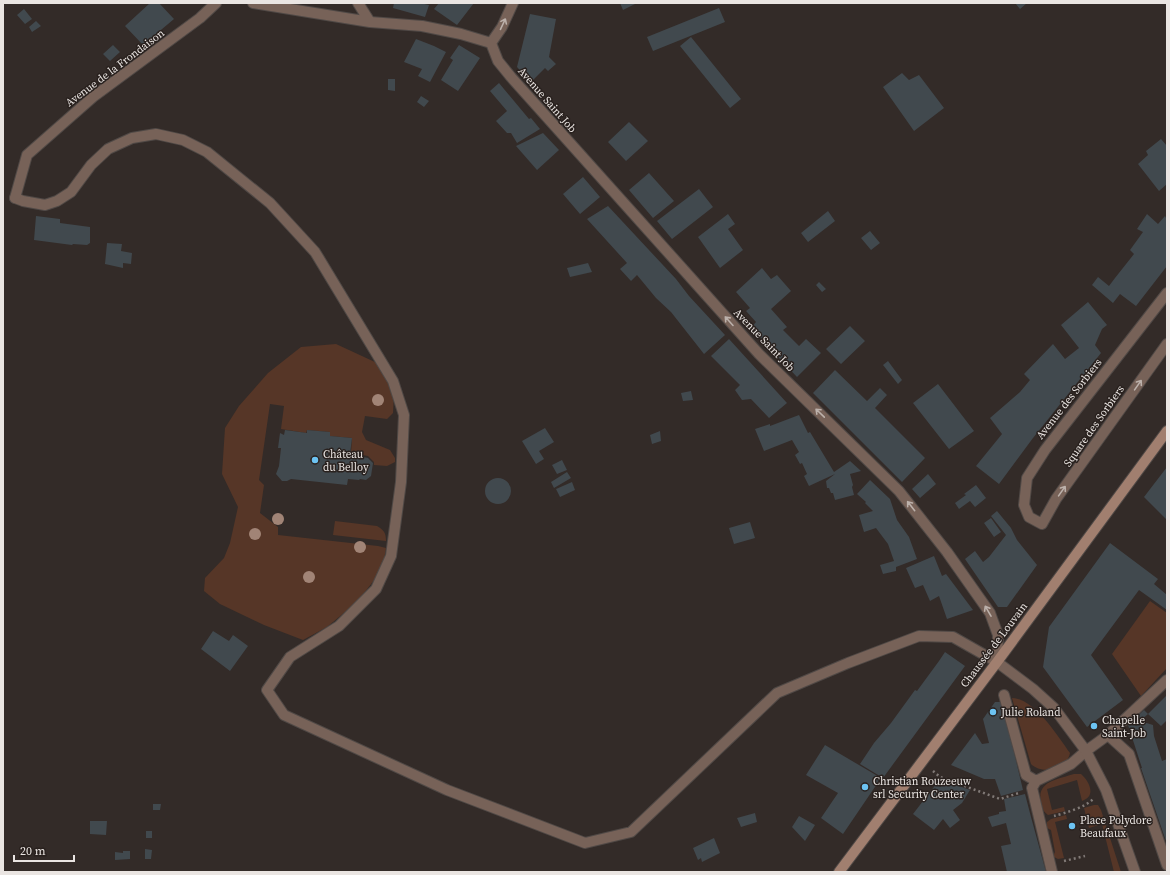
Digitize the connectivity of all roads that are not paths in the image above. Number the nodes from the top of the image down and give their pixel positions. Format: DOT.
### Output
graph roads {
  1 [pos="216,3"];
  2 [pos="253,3"];
  3 [pos="358,3"];
  4 [pos="513,3"];
  5 [pos="370,22"];
  6 [pos="491,43"];
  7 [pos="1167,293"];
  8 [pos="1167,344"];
  9 [pos="1167,430"];
  10 [pos="1042,524"];
  11 [pos="997,662"];
  12 [pos="1167,680"];
  13 [pos="1004,695"];
  14 [pos="1108,736"];
  15 [pos="1086,751"];
  16 [pos="1034,785"];
  17 [pos="1167,865"];
  18 [pos="1051,868"];
  19 [pos="839,872"];
  20 [pos="1135,872"];
  1 -- 11 [label="street, Avenue de la Frondaison"];
  2 -- 5 [label="street"];
  3 -- 5 [label="street"];
  6 -- 4 [label="street, one-way"];
  5 -- 6 [label="street"];
  11 -- 6 [label="street, Avenue Saint Job, one-way"];
  7 -- 10 [label="street, Avenue des Sorbiers"];
  10 -- 8 [label="street, Square des Sorbiers, one-way"];
  9 -- 11 [label="main road, Chaussée de Louvain"];
  11 -- 15 [label="street"];
  11 -- 19 [label="main road, Chaussée de Louvain"];
  12 -- 14 [label="street"];
  13 -- 16 [label="street"];
  14 -- 15 [label="street"];
  14 -- 17 [label="street"];
  15 -- 16 [label="street"];
  15 -- 20 [label="street"];
  16 -- 18 [label="street"];
}
